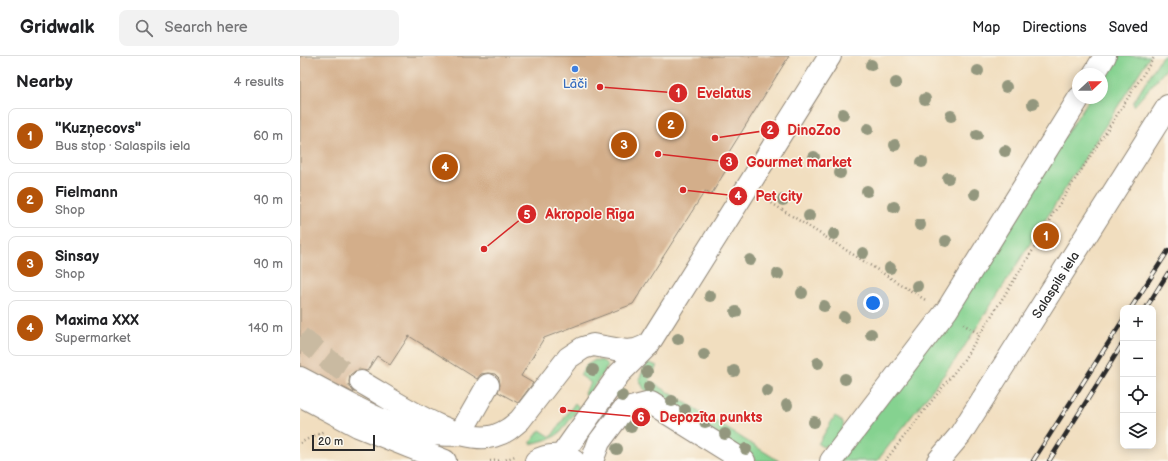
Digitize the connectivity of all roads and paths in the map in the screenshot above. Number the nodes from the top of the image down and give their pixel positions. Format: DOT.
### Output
graph roads {
  1 [pos="830,56"];
  2 [pos="1105,56"];
  3 [pos="1155,56"];
  4 [pos="1098,68"];
  5 [pos="1075,104"];
  6 [pos="1168,106"];
  7 [pos="747,187"];
  8 [pos="945,312"];
  9 [pos="979,334"];
  10 [pos="648,345"];
  11 [pos="300,378"];
  12 [pos="361,382"];
  13 [pos="488,385"];
  14 [pos="300,395"];
  15 [pos="358,426"];
  16 [pos="325,431"];
  17 [pos="460,434"];
  18 [pos="300,443"];
  19 [pos="528,457"];
  20 [pos="567,459"];
  21 [pos="407,461"];
  22 [pos="445,461"];
  23 [pos="490,461"];
  24 [pos="592,461"];
  25 [pos="744,461"];
  26 [pos="831,461"];
  27 [pos="885,461"];
  28 [pos="938,461"];
  1 -- 7 [label="street"];
  2 -- 4 [label="street"];
  3 -- 9 [label="path"];
  5 -- 8 [label="street"];
  6 -- 28 [label="street, Salaspils iela"];
  7 -- 8 [label="path"];
  7 -- 10 [label="street"];
  8 -- 9 [label="path"];
  8 -- 26 [label="street"];
  9 -- 27 [label="path"];
  10 -- 17 [label="street"];
  10 -- 20 [label="street"];
  11 -- 17 [label="street"];
  12 -- 17 [label="street"];
  13 -- 17 [label="street"];
  14 -- 15 [label="street"];
  15 -- 21 [label="street"];
  15 -- 22 [label="street"];
  16 -- 18 [label="path"];
  19 -- 20 [label="street"];
  19 -- 23 [label="path"];
  24 -- 25 [label="street"];
}
